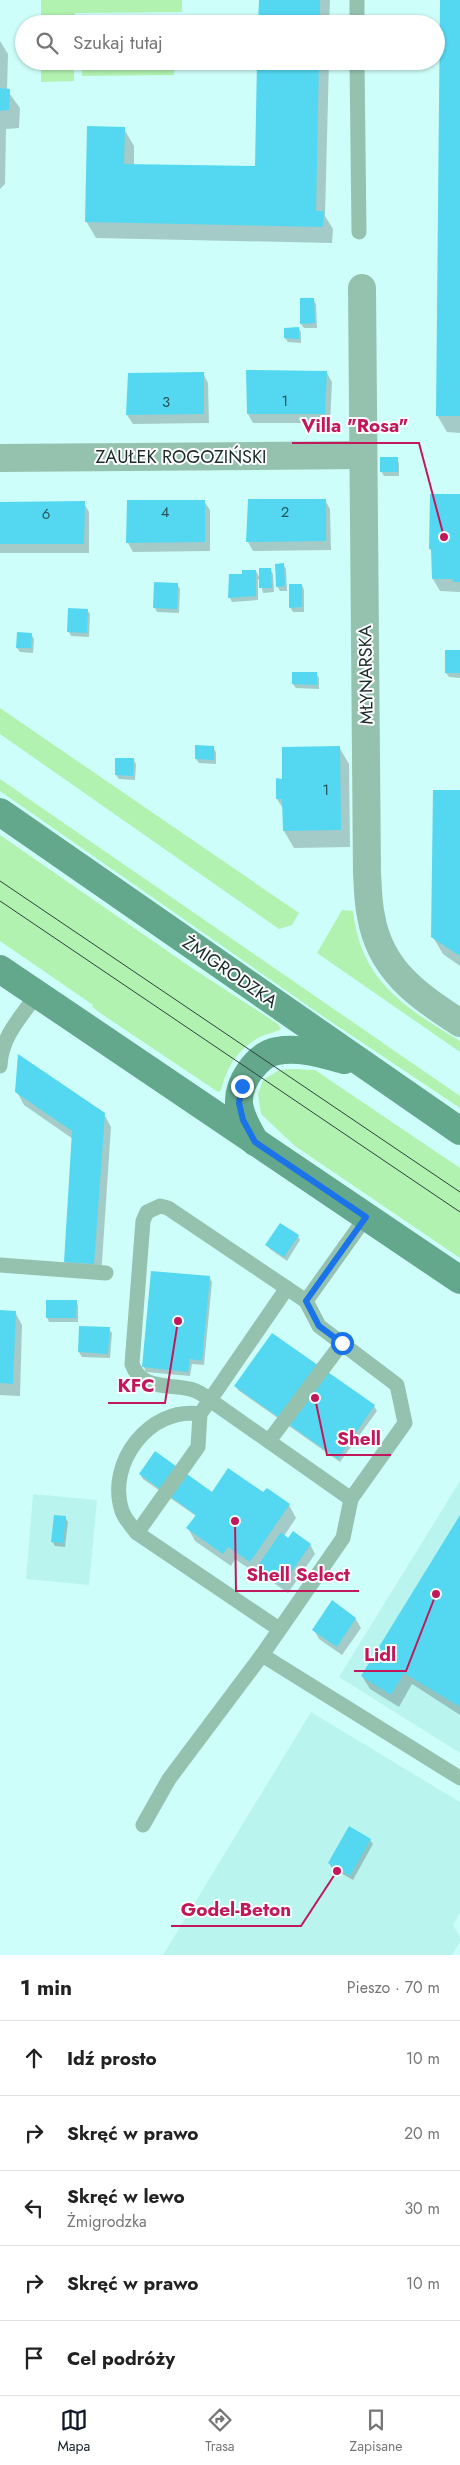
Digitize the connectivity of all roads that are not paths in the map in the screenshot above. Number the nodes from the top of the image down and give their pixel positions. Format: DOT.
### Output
graph roads {
  1 [pos="357,0"];
  2 [pos="357,15"];
  3 [pos="357,70"];
  4 [pos="359,232"];
  5 [pos="362,288"];
  6 [pos="362,456"];
  7 [pos="0,458"];
  8 [pos="0,812"];
  9 [pos="0,969"];
  10 [pos="37,994"];
  11 [pos="460,1023"];
  12 [pos="360,1064"];
  13 [pos="0,1066"];
  14 [pos="460,1131"];
  15 [pos="255,1142"];
  16 [pos="366,1217"];
  17 [pos="0,1265"];
  18 [pos="106,1273"];
  19 [pos="460,1280"];
  20 [pos="287,1288"];
  21 [pos="306,1301"];
  22 [pos="342,1343"];
  23 [pos="210,1400"];
  24 [pos="200,1414"];
  25 [pos="269,1442"];
  26 [pos="351,1498"];
  27 [pos="137,1533"];
  28 [pos="279,1629"];
  29 [pos="262,1655"];
  30 [pos="460,1778"];
  31 [pos="143,1824"];
  1 -- 2 [label="lane"];
  3 -- 4 [label="lane"];
  5 -- 6 [label="street, MŁYNARSKA"];
  6 -- 7 [label="street, ZAUŁEK ROGOZIŃSKI"];
  6 -- 11 [label="street, MŁYNARSKA"];
  8 -- 12 [label="main road, ŻMIGRODZKA"];
  9 -- 10 [label="main road"];
  10 -- 13 [label="lane"];
  10 -- 15 [label="main road"];
  12 -- 14 [label="main road, ŻMIGRODZKA"];
  12 -- 15 [label="main road"];
  15 -- 16 [label="main road"];
  16 -- 19 [label="main road"];
  16 -- 21 [label="lane"];
  17 -- 18 [label="lane"];
  20 -- 21 [label="lane"];
  20 -- 23 [label="lane"];
  20 -- 23 [label="lane"];
  21 -- 22 [label="lane"];
  22 -- 25 [label="lane"];
  22 -- 26 [label="lane"];
  23 -- 24 [label="lane"];
  23 -- 25 [label="lane"];
  24 -- 27 [label="lane"];
  24 -- 27 [label="lane"];
  25 -- 26 [label="lane"];
  26 -- 28 [label="lane"];
  27 -- 28 [label="lane"];
  28 -- 29 [label="lane"];
  29 -- 30 [label="lane"];
  29 -- 31 [label="lane"];
}
